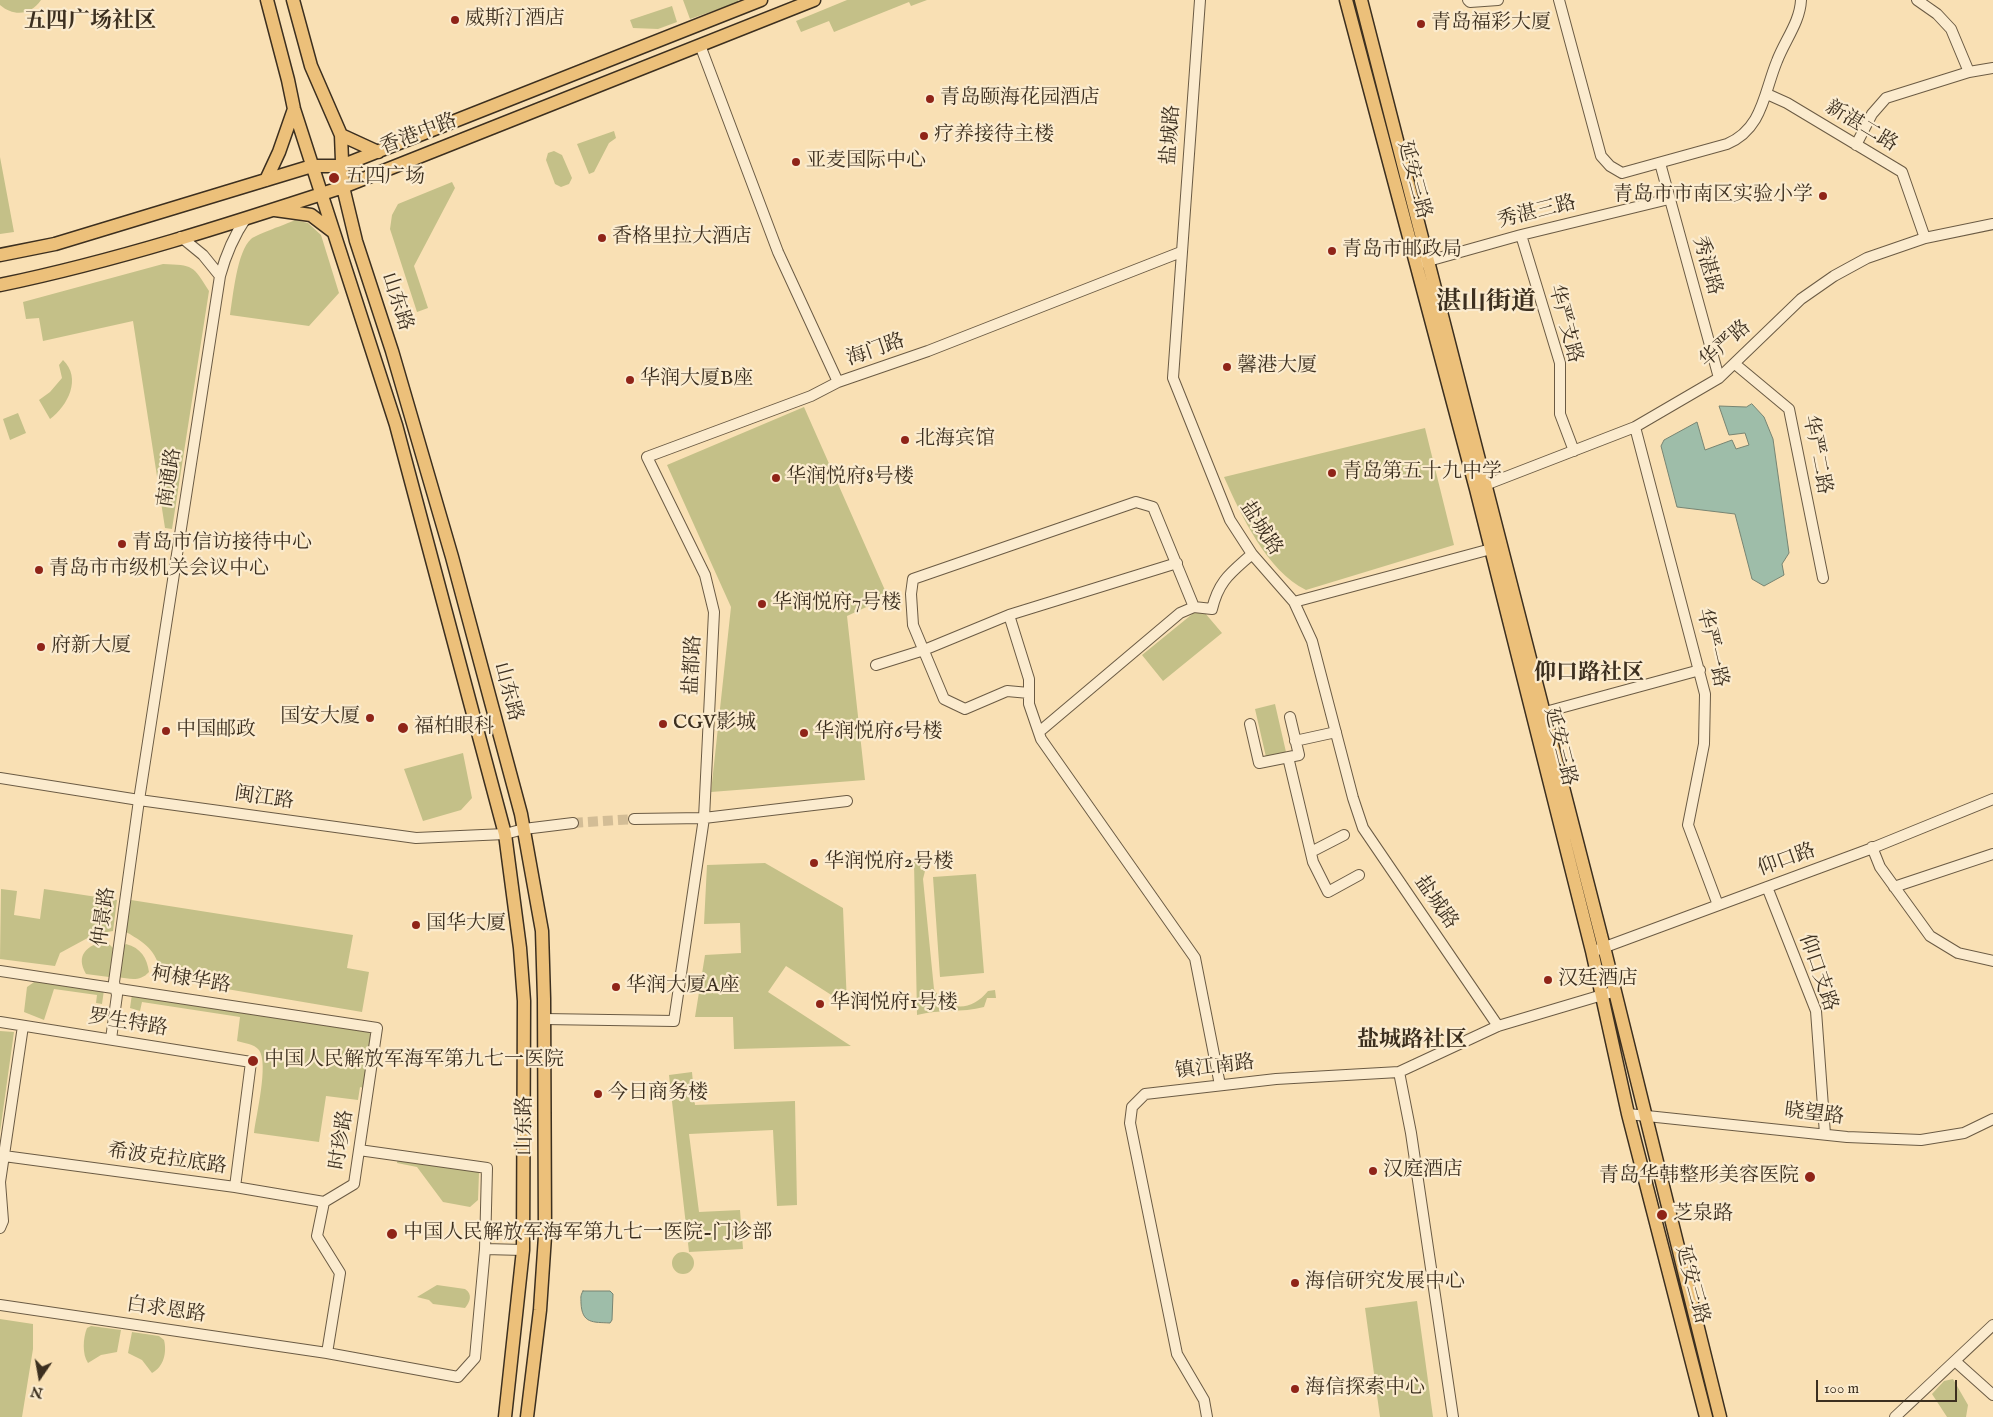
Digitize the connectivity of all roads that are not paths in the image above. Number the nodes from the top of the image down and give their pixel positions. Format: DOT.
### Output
graph roads {
  1 [pos="267,0"];
  2 [pos="293,0"];
  3 [pos="761,0"];
  4 [pos="814,0"];
  5 [pos="1200,0"];
  6 [pos="1346,0"];
  7 [pos="1361,0"];
  8 [pos="1468,0"];
  9 [pos="1498,0"];
  10 [pos="1559,0"];
  11 [pos="1801,0"];
  12 [pos="1917,0"];
  13 [pos="700,46"];
  14 [pos="1993,68"];
  15 [pos="1969,72"];
  16 [pos="1767,94"];
  17 [pos="294,109"];
  18 [pos="342,135"];
  19 [pos="1856,145"];
  20 [pos="378,152"];
  21 [pos="1660,163"];
  22 [pos="312,166"];
  23 [pos="341,166"];
  24 [pos="266,180"];
  25 [pos="343,186"];
  26 [pos="321,194"];
  27 [pos="1668,199"];
  28 [pos="272,210"];
  29 [pos="246,218"];
  30 [pos="1993,224"];
  31 [pos="332,231"];
  32 [pos="1521,235"];
  33 [pos="181,237"];
  34 [pos="1925,238"];
  35 [pos="1181,252"];
  36 [pos="0,255"];
  37 [pos="1429,261"];
  38 [pos="1416,265"];
  39 [pos="220,276"];
  40 [pos="0,285"];
  41 [pos="1735,364"];
  42 [pos="1719,378"];
  43 [pos="838,382"];
  44 [pos="1636,427"];
  45 [pos="1574,451"];
  46 [pos="1481,487"];
  47 [pos="1491,549"];
  48 [pos="1252,554"];
  49 [pos="1177,563"];
  50 [pos="1823,578"];
  51 [pos="1294,602"];
  52 [pos="1194,607"];
  53 [pos="1009,615"];
  54 [pos="924,650"];
  55 [pos="876,665"];
  56 [pos="1700,670"];
  57 [pos="1029,693"];
  58 [pos="1538,714"];
  59 [pos="1290,717"];
  60 [pos="1250,724"];
  61 [pos="1039,732"];
  62 [pos="1336,732"];
  63 [pos="1295,741"];
  64 [pos="1288,757"];
  65 [pos="0,778"];
  66 [pos="139,800"];
  67 [pos="1993,800"];
  68 [pos="847,801"];
  69 [pos="704,818"];
  70 [pos="634,819"];
  71 [pos="573,823"];
  72 [pos="524,829"];
  73 [pos="505,834"];
  74 [pos="1344,835"];
  75 [pos="1872,847"];
  76 [pos="1311,852"];
  77 [pos="1993,854"];
  78 [pos="1360,874"];
  79 [pos="1767,887"];
  80 [pos="1894,887"];
  81 [pos="1718,905"];
  82 [pos="1598,949"];
  83 [pos="1993,961"];
  84 [pos="0,971"];
  85 [pos="116,988"];
  86 [pos="1615,991"];
  87 [pos="1602,995"];
  88 [pos="544,1019"];
  89 [pos="0,1022"];
  90 [pos="22,1026"];
  91 [pos="1498,1026"];
  92 [pos="377,1028"];
  93 [pos="111,1039"];
  94 [pos="1400,1072"];
  95 [pos="1220,1086"];
  96 [pos="1628,1114"];
  97 [pos="1644,1114"];
  98 [pos="1993,1119"];
  99 [pos="1824,1134"];
  100 [pos="359,1150"];
  101 [pos="4,1156"];
  102 [pos="235,1187"];
  103 [pos="324,1202"];
  104 [pos="0,1228"];
  105 [pos="485,1249"];
  106 [pos="522,1250"];
  107 [pos="0,1305"];
  108 [pos="1993,1325"];
  109 [pos="327,1353"];
  110 [pos="1955,1361"];
  111 [pos="1993,1395"];
  112 [pos="504,1417"];
  113 [pos="526,1417"];
  114 [pos="1207,1417"];
  115 [pos="1453,1417"];
  116 [pos="1706,1417"];
  117 [pos="1720,1417"];
  118 [pos="1895,1417"];
  1 -- 17 [label="main road, 山东路"];
  2 -- 18 [label="main road, 山东路"];
  3 -- 20 [label="main road, 香港中路"];
  4 -- 13 [label="main road, 香港中路"];
  5 -- 35 [label="street, 盐城路"];
  6 -- 38 [label="main road, 延安三路"];
  7 -- 37 [label="main road, 延安三路"];
  8 -- 9 [label="street"];
  10 -- 21 [label="street"];
  11 -- 16 [label="street"];
  12 -- 15 [label="street"];
  13 -- 25 [label="main road, 香港中路"];
  13 -- 43 [label="street, 海门路"];
  14 -- 15 [label="street"];
  15 -- 19 [label="street"];
  16 -- 19 [label="street, 新湛二路"];
  16 -- 21 [label="street"];
  17 -- 22 [label="main road, 山东路"];
  17 -- 24 [label="main road"];
  18 -- 20 [label="main road"];
  18 -- 23 [label="main road, 山东路"];
  19 -- 34 [label="street, 新湛二路"];
  20 -- 23 [label="main road, 香港中路"];
  21 -- 27 [label="street, 秀湛路"];
  22 -- 23 [label="main road, 香港中路"];
  22 -- 24 [label="main road, 香港中路"];
  22 -- 26 [label="main road, 山东路"];
  23 -- 25 [label="main road, 山东路"];
  24 -- 36 [label="main road, 香港中路"];
  25 -- 26 [label="main road, 香港中路"];
  25 -- 72 [label="main road, 山东路"];
  26 -- 28 [label="main road, 香港中路"];
  26 -- 31 [label="main road, 山东路"];
  27 -- 32 [label="street, 秀湛三路"];
  27 -- 42 [label="street, 秀湛路"];
  28 -- 29 [label="main road, 香港中路"];
  28 -- 31 [label="main road"];
  29 -- 33 [label="main road, 香港中路"];
  29 -- 39 [label="street, 南通路"];
  30 -- 34 [label="street, 华严路"];
  31 -- 73 [label="main road, 山东路"];
  32 -- 37 [label="street, 秀湛三路"];
  32 -- 45 [label="street, 华严支路"];
  33 -- 39 [label="street"];
  33 -- 40 [label="main road, 香港中路"];
  34 -- 41 [label="street, 华严路"];
  35 -- 43 [label="street, 海门路"];
  35 -- 48 [label="street, 盐城路"];
  37 -- 38 [label="street, 秀湛三路"];
  37 -- 46 [label="main road, 延安三路"];
  38 -- 46 [label="main road, 延安三路"];
  39 -- 66 [label="street, 南通路"];
  41 -- 42 [label="street, 华严路"];
  41 -- 50 [label="street, 华严二路"];
  42 -- 44 [label="street, 华严路"];
  43 -- 69 [label="street, 盐都路"];
  44 -- 45 [label="street, 华严路"];
  44 -- 56 [label="street, 华严一路"];
  45 -- 46 [label="street, 华严路"];
  46 -- 47 [label="main road, 延安三路"];
  46 -- 58 [label="main road, 延安三路"];
  47 -- 51 [label="street"];
  47 -- 58 [label="main road, 延安三路"];
  48 -- 51 [label="street, 盐城路"];
  48 -- 52 [label="street"];
  49 -- 52 [label="street"];
  49 -- 53 [label="street"];
  49 -- 54 [label="street"];
  51 -- 62 [label="street, 盐城路"];
  52 -- 61 [label="street"];
  53 -- 54 [label="street"];
  53 -- 57 [label="street"];
  54 -- 55 [label="street"];
  54 -- 57 [label="street"];
  56 -- 58 [label="street"];
  56 -- 81 [label="street, 华严一路"];
  57 -- 61 [label="street"];
  58 -- 82 [label="main road, 延安三路"];
  59 -- 63 [label="street"];
  60 -- 64 [label="street"];
  61 -- 95 [label="street"];
  62 -- 63 [label="street"];
  62 -- 91 [label="street, 盐城路"];
  63 -- 64 [label="street"];
  64 -- 76 [label="street"];
  65 -- 66 [label="street, 闽江路"];
  66 -- 73 [label="street, 闽江路"];
  66 -- 85 [label="street, 仲景路"];
  67 -- 75 [label="street, 仰口路"];
  68 -- 69 [label="street"];
  69 -- 70 [label="street"];
  69 -- 88 [label="street, 盐都路"];
  71 -- 72 [label="street, 闽江路"];
  72 -- 73 [label="street, 闽江路"];
  72 -- 88 [label="main road, 山东路"];
  73 -- 106 [label="main road, 山东路"];
  74 -- 76 [label="street"];
  75 -- 79 [label="street, 仰口路"];
  75 -- 80 [label="street"];
  76 -- 78 [label="street"];
  77 -- 80 [label="street"];
  79 -- 81 [label="street, 仰口路"];
  79 -- 99 [label="street, 仰口支路"];
  80 -- 83 [label="street"];
  81 -- 82 [label="street, 仰口路"];
  82 -- 86 [label="main road, 延安三路"];
  82 -- 87 [label="main road, 延安三路"];
  84 -- 85 [label="street, 柯棣华路"];
  85 -- 92 [label="street, 柯棣华路"];
  85 -- 93 [label="street, 仲景路"];
  86 -- 87 [label="street, 镇江南路"];
  86 -- 97 [label="main road, 延安三路"];
  87 -- 91 [label="street, 镇江南路"];
  87 -- 96 [label="main road, 延安三路"];
  88 -- 113 [label="main road, 山东路"];
  89 -- 90 [label="street, 罗生特路"];
  90 -- 93 [label="street, 罗生特路"];
  90 -- 101 [label="street"];
  91 -- 94 [label="street, 镇江南路"];
  92 -- 100 [label="street, 时珍路"];
  93 -- 102 [label="street, 罗生特路"];
  94 -- 95 [label="street, 镇江南路"];
  94 -- 115 [label="street"];
  95 -- 114 [label="street, 镇江南路"];
  96 -- 97 [label="street, 晓望路"];
  96 -- 116 [label="main road, 延安三路"];
  97 -- 99 [label="street, 晓望路"];
  97 -- 117 [label="main road, 延安三路"];
  98 -- 99 [label="street, 晓望路"];
  100 -- 103 [label="street, 时珍路"];
  100 -- 105 [label="street"];
  101 -- 102 [label="street, 希波克拉底路"];
  101 -- 104 [label="street"];
  102 -- 103 [label="street, 希波克拉底路"];
  103 -- 109 [label="street"];
  105 -- 106 [label="street"];
  105 -- 109 [label="street, 白求恩路"];
  106 -- 112 [label="main road, 山东路"];
  107 -- 109 [label="street, 白求恩路"];
  108 -- 110 [label="street"];
  110 -- 111 [label="street"];
  110 -- 118 [label="street"];
}
